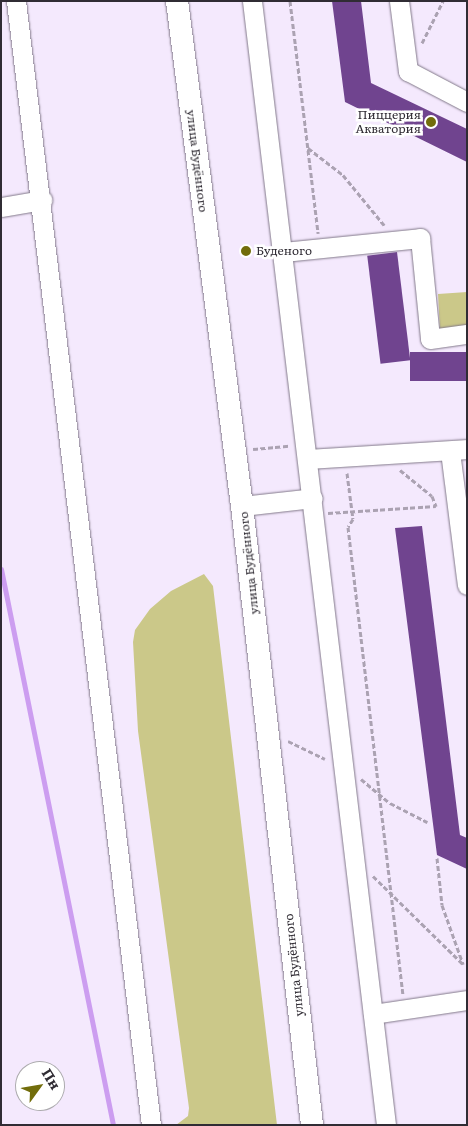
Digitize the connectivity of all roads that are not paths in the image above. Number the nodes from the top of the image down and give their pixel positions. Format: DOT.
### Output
graph roads {
  1 [pos="16,1"];
  2 [pos="177,1"];
  3 [pos="252,1"];
  4 [pos="399,1"];
  5 [pos="467,102"];
  6 [pos="42,200"];
  7 [pos="1,207"];
  8 [pos="283,252"];
  9 [pos="467,334"];
  10 [pos="458,450"];
  11 [pos="308,459"];
  12 [pos="242,506"];
  13 [pos="314,506"];
  14 [pos="467,585"];
  15 [pos="467,1000"];
  16 [pos="373,1014"];
  17 [pos="151,1125"];
  18 [pos="312,1125"];
  19 [pos="386,1125"];
  1 -- 6 [label="lane"];
  2 -- 12 [label="main road, улица Будённого"];
  3 -- 8 [label="lane"];
  4 -- 5 [label="lane"];
  6 -- 7 [label="lane"];
  6 -- 17 [label="lane"];
  8 -- 9 [label="lane"];
  8 -- 11 [label="lane"];
  10 -- 11 [label="lane"];
  10 -- 14 [label="lane"];
  11 -- 13 [label="lane"];
  12 -- 13 [label="lane"];
  12 -- 18 [label="main road, улица Будённого"];
  13 -- 16 [label="lane"];
  15 -- 16 [label="lane"];
  16 -- 19 [label="lane"];
}
